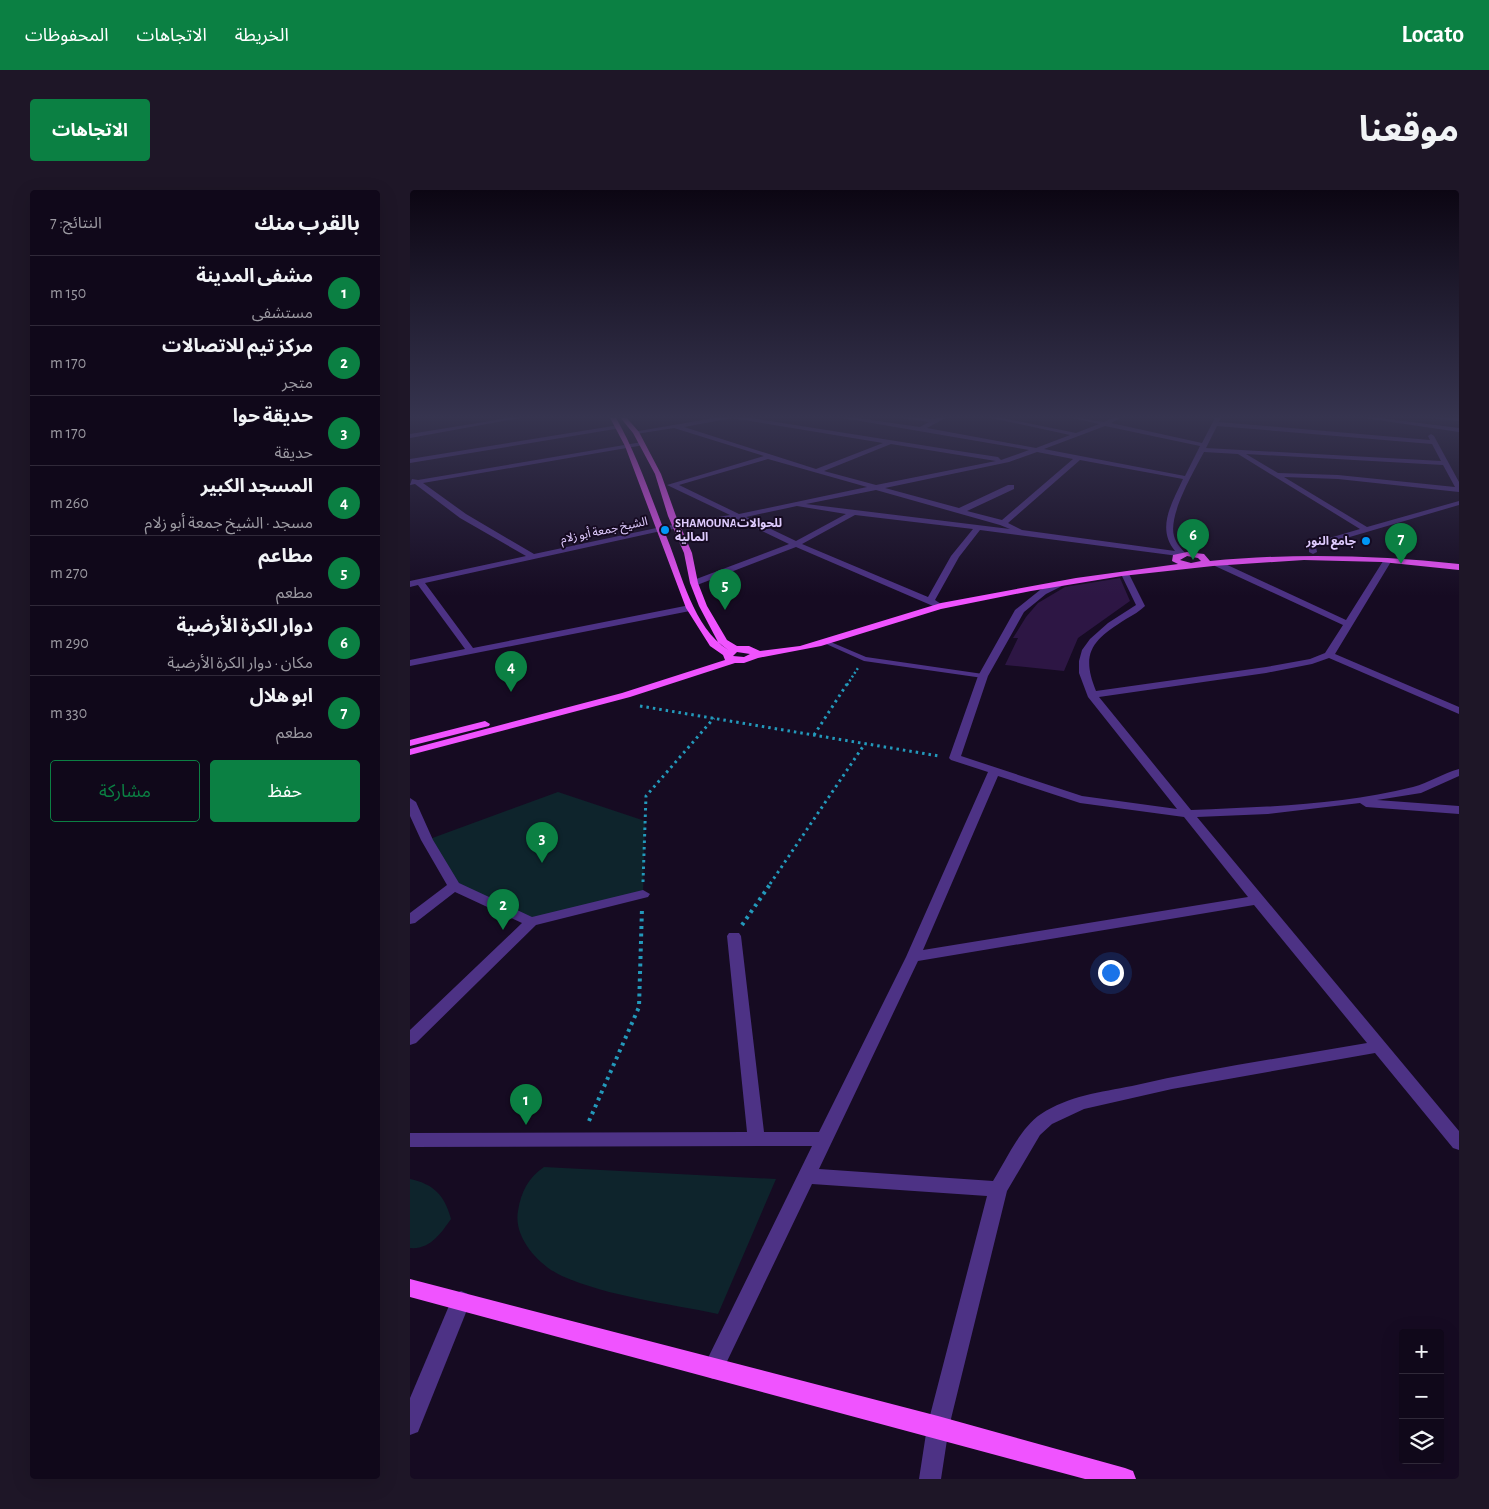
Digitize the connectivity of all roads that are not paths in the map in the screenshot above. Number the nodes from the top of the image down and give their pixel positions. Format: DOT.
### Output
graph roads {
  1 [pos="436,476"];
  2 [pos="640,476"];
  3 [pos="658,476"];
  4 [pos="703,476"];
  5 [pos="835,476"];
  6 [pos="932,476"];
  7 [pos="1057,476"];
  8 [pos="1177,476"];
  9 [pos="1281,476"];
  10 [pos="1313,476"];
  11 [pos="1452,476"];
  12 [pos="1187,478"];
  13 [pos="412,480"];
  14 [pos="674,484"];
  15 [pos="661,487"];
  16 [pos="1011,487"];
  17 [pos="875,488"];
  18 [pos="1459,489"];
  19 [pos="1459,503"];
  20 [pos="791,505"];
  21 [pos="960,511"];
  22 [pos="854,513"];
  23 [pos="739,516"];
  24 [pos="1004,523"];
  25 [pos="677,526"];
  26 [pos="661,528"];
  27 [pos="978,528"];
  28 [pos="1366,529"];
  29 [pos="1027,534"];
  30 [pos="796,544"];
  31 [pos="1313,552"];
  32 [pos="1201,556"];
  33 [pos="533,557"];
  34 [pos="1179,557"];
  35 [pos="1388,560"];
  36 [pos="1459,561"];
  37 [pos="1218,564"];
  38 [pos="1197,566"];
  39 [pos="1459,567"];
  40 [pos="1124,574"];
  41 [pos="420,582"];
  42 [pos="694,583"];
  43 [pos="1064,583"];
  44 [pos="410,584"];
  45 [pos="930,601"];
  46 [pos="940,606"];
  47 [pos="690,608"];
  48 [pos="1348,624"];
  49 [pos="826,642"];
  50 [pos="470,650"];
  51 [pos="753,652"];
  52 [pos="731,654"];
  53 [pos="1329,655"];
  54 [pos="410,663"];
  55 [pos="983,676"];
  56 [pos="1092,695"];
  57 [pos="1459,711"];
  58 [pos="410,743"];
  59 [pos="410,752"];
  60 [pos="994,771"];
  61 [pos="1459,772"];
  62 [pos="410,802"];
  63 [pos="1346,802"];
  64 [pos="1459,810"];
  65 [pos="1187,814"];
  66 [pos="454,886"];
  67 [pos="643,894"];
  68 [pos="1257,900"];
  69 [pos="410,920"];
  70 [pos="531,922"];
  71 [pos="734,936"];
  72 [pos="913,956"];
  73 [pos="410,1039"];
  74 [pos="1379,1047"];
  75 [pos="756,1139"];
  76 [pos="823,1139"];
  77 [pos="410,1140"];
  78 [pos="1459,1143"];
  79 [pos="805,1176"];
  80 [pos="998,1189"];
  81 [pos="410,1288"];
  82 [pos="461,1300"];
  83 [pos="713,1369"];
  84 [pos="410,1424"];
  85 [pos="938,1427"];
  86 [pos="930,1479"];
  87 [pos="1125,1479"];
  1 -- 13 [label="street"];
  2 -- 26 [label="main road"];
  3 -- 15 [label="main road"];
  4 -- 14 [label="street"];
  5 -- 17 [label="street"];
  6 -- 17 [label="street, الشيخ جمعة أبو زلام"];
  7 -- 24 [label="street"];
  8 -- 12 [label="street"];
  9 -- 28 [label="street"];
  10 -- 18 [label="street"];
  11 -- 18 [label="street"];
  12 -- 34 [label="street"];
  13 -- 33 [label="street"];
  14 -- 15 [label="street"];
  14 -- 23 [label="street"];
  15 -- 25 [label="main road"];
  16 -- 21 [label="street"];
  17 -- 20 [label="street, الشيخ جمعة أبو زلام"];
  17 -- 21 [label="street"];
  19 -- 28 [label="street"];
  20 -- 22 [label="street"];
  20 -- 23 [label="street, الشيخ جمعة أبو زلام"];
  21 -- 24 [label="street"];
  22 -- 27 [label="street"];
  22 -- 30 [label="street"];
  23 -- 25 [label="street, الشيخ جمعة أبو زلام"];
  23 -- 30 [label="street"];
  24 -- 29 [label="street"];
  25 -- 26 [label="street, الشيخ جمعة أبو زلام"];
  25 -- 42 [label="main road"];
  26 -- 33 [label="street, الشيخ جمعة أبو زلام"];
  26 -- 47 [label="main road"];
  27 -- 29 [label="street"];
  27 -- 45 [label="street"];
  28 -- 31 [label="street"];
  29 -- 34 [label="street"];
  30 -- 42 [label="street"];
  30 -- 45 [label="street"];
  31 -- 32 [label="main road"];
  31 -- 36 [label="main road"];
  32 -- 34 [label="main road"];
  32 -- 38 [label="main road"];
  33 -- 41 [label="street, الشيخ جمعة أبو زلام"];
  34 -- 38 [label="main road"];
  34 -- 45 [label="main road"];
  35 -- 37 [label="main road"];
  35 -- 39 [label="main road"];
  35 -- 48 [label="street"];
  37 -- 38 [label="main road"];
  37 -- 48 [label="street"];
  38 -- 40 [label="main road"];
  40 -- 43 [label="main road"];
  40 -- 56 [label="street"];
  41 -- 44 [label="street, الشيخ جمعة أبو زلام"];
  41 -- 50 [label="street"];
  42 -- 52 [label="main road"];
  43 -- 46 [label="main road"];
  43 -- 55 [label="street"];
  45 -- 46 [label="street"];
  45 -- 51 [label="main road"];
  46 -- 49 [label="main road"];
  47 -- 50 [label="street"];
  47 -- 52 [label="main road"];
  48 -- 53 [label="street"];
  49 -- 51 [label="main road"];
  49 -- 55 [label="lane"];
  50 -- 54 [label="street"];
  51 -- 52 [label="main road"];
  52 -- 58 [label="main road"];
  52 -- 59 [label="main road"];
  53 -- 56 [label="street"];
  53 -- 57 [label="street"];
  55 -- 60 [label="street"];
  56 -- 65 [label="street"];
  60 -- 65 [label="street"];
  60 -- 72 [label="street"];
  61 -- 63 [label="street"];
  62 -- 66 [label="street"];
  63 -- 64 [label="street"];
  63 -- 65 [label="street"];
  65 -- 68 [label="street"];
  66 -- 69 [label="street"];
  66 -- 70 [label="street"];
  67 -- 70 [label="street"];
  68 -- 72 [label="street"];
  68 -- 74 [label="street"];
  70 -- 73 [label="street"];
  71 -- 75 [label="street"];
  72 -- 76 [label="street"];
  74 -- 78 [label="street"];
  74 -- 80 [label="street"];
  75 -- 76 [label="street"];
  75 -- 77 [label="street"];
  76 -- 79 [label="street"];
  79 -- 80 [label="street"];
  79 -- 83 [label="street"];
  80 -- 85 [label="street"];
  81 -- 82 [label="main road"];
  82 -- 83 [label="main road"];
  82 -- 84 [label="street"];
  83 -- 85 [label="main road"];
  85 -- 86 [label="street"];
  85 -- 87 [label="main road"];
}
